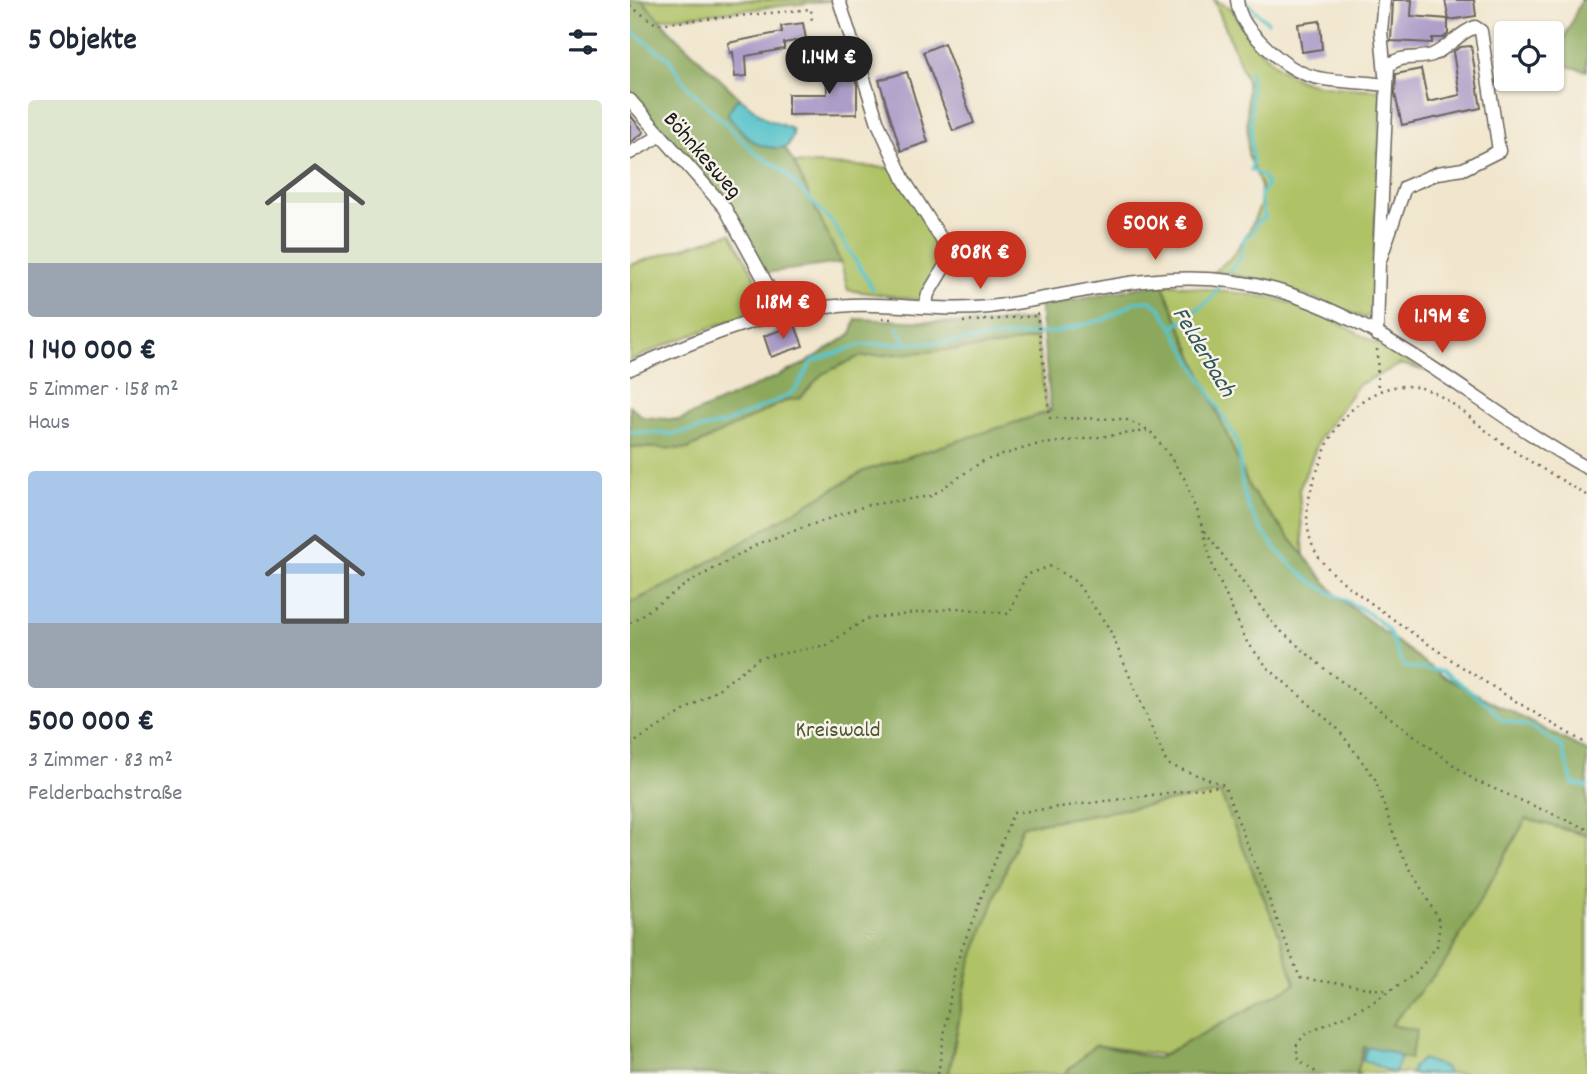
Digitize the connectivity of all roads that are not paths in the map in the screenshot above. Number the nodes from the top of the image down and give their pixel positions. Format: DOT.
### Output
graph roads {
  1 [pos="839,0"];
  2 [pos="1237,0"];
  3 [pos="1384,0"];
  4 [pos="1386,80"];
  5 [pos="630,100"];
  6 [pos="660,136"];
  7 [pos="630,153"];
  8 [pos="1379,263"];
  9 [pos="925,307"];
  10 [pos="782,312"];
  11 [pos="1377,335"];
  12 [pos="630,369"];
  13 [pos="1587,468"];
  1 -- 9 [label="street"];
  2 -- 4 [label="street"];
  3 -- 4 [label="street"];
  4 -- 8 [label="street"];
  4 -- 8 [label="street"];
  5 -- 6 [label="street, Böhnkesweg"];
  6 -- 7 [label="street"];
  6 -- 10 [label="street, Böhnkesweg"];
  8 -- 11 [label="street"];
  9 -- 10 [label="street"];
  9 -- 11 [label="street"];
  10 -- 12 [label="street"];
  11 -- 13 [label="street"];
}
